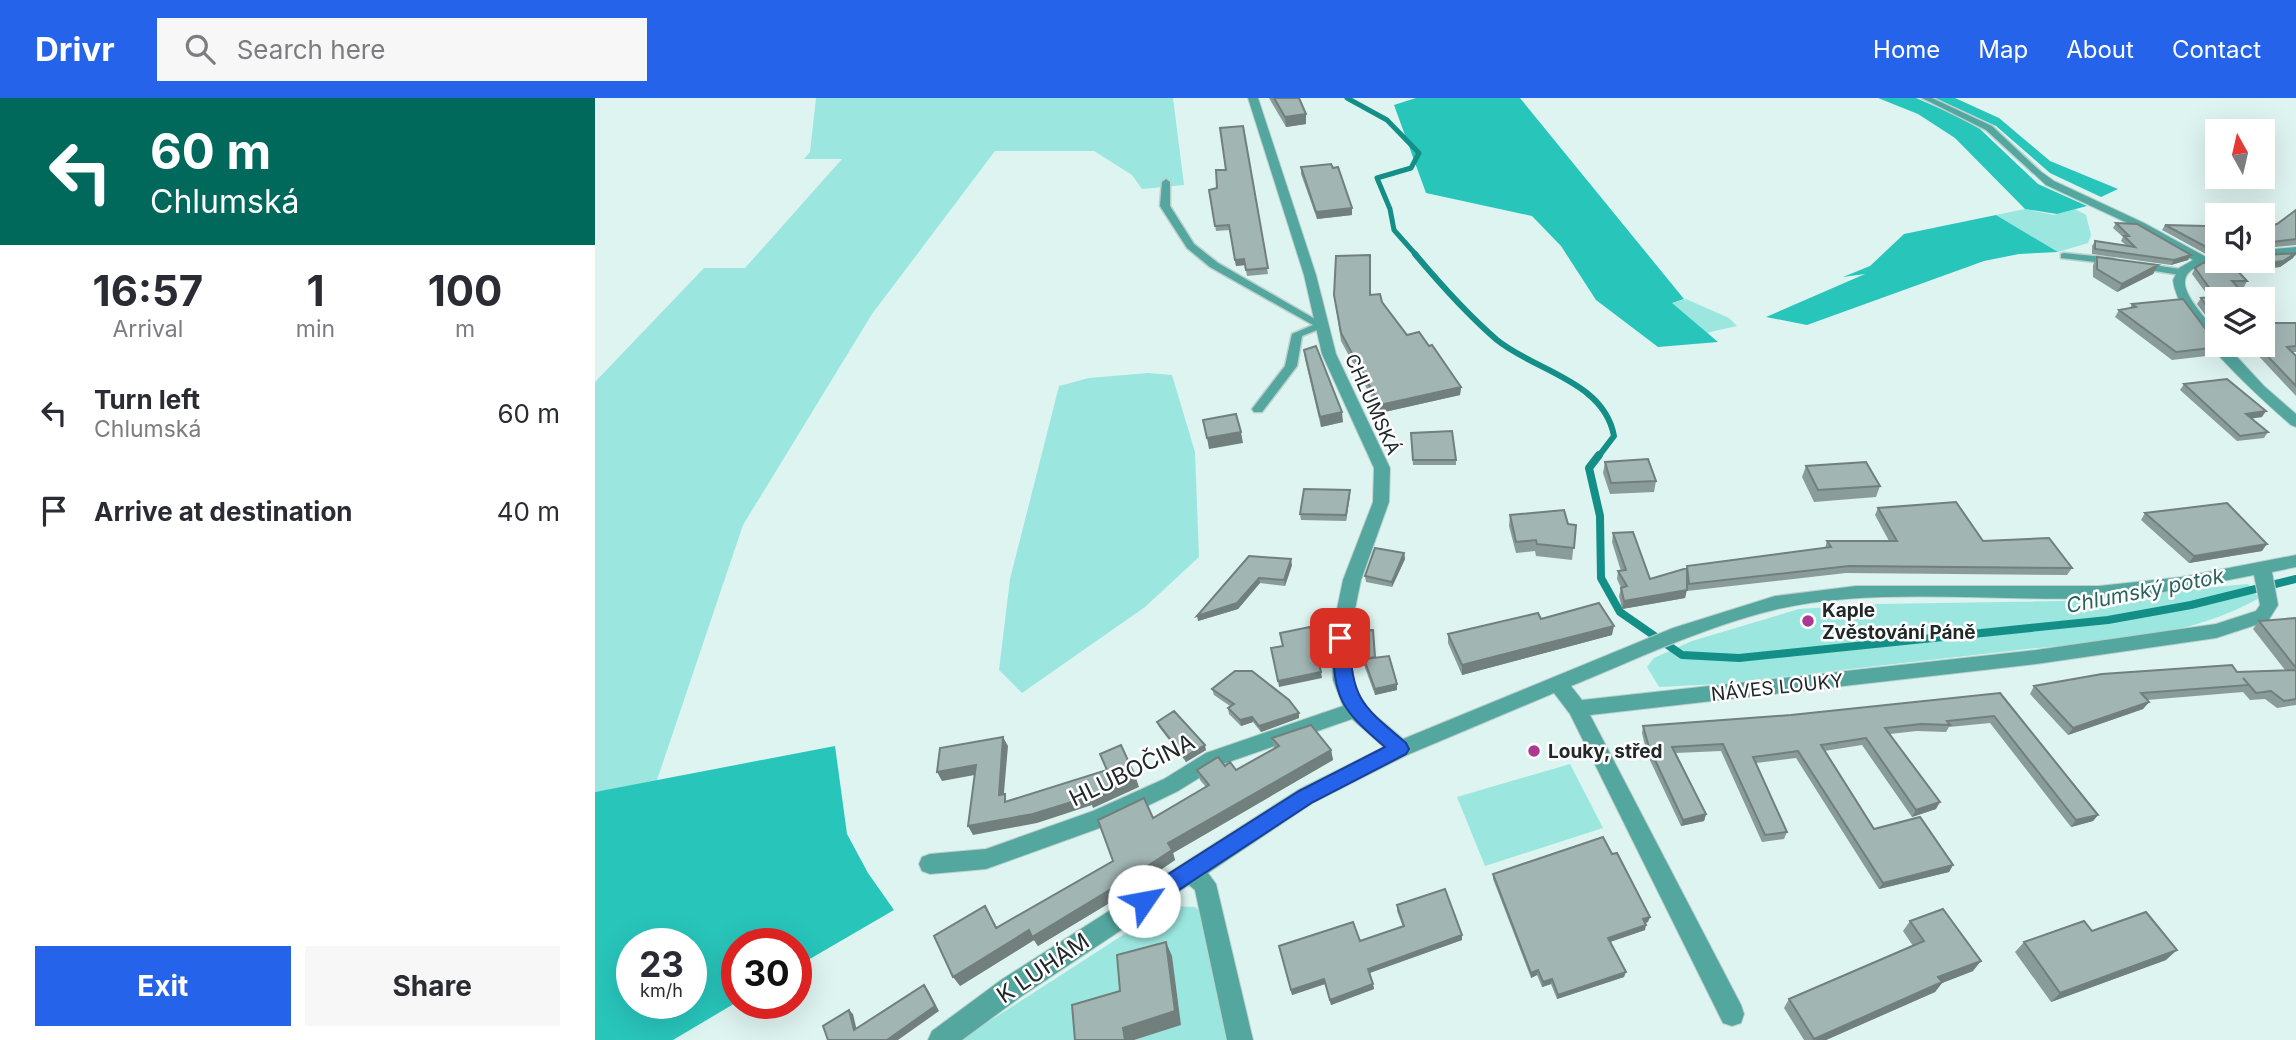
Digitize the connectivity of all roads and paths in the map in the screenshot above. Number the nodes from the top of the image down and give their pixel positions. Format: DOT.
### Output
graph roads {
  1 [pos="1253,98"];
  2 [pos="1926,98"];
  3 [pos="2036,171"];
  4 [pos="1166,182"];
  5 [pos="2296,251"];
  6 [pos="2275,253"];
  7 [pos="2064,256"];
  8 [pos="2202,260"];
  9 [pos="2205,260"];
  10 [pos="2180,272"];
  11 [pos="1322,326"];
  12 [pos="2205,326"];
  13 [pos="2230,357"];
  14 [pos="1258,409"];
  15 [pos="2296,422"];
  16 [pos="2296,561"];
  17 [pos="2265,579"];
  18 [pos="1558,684"];
  19 [pos="1577,709"];
  20 [pos="1355,710"];
  21 [pos="1400,749"];
  22 [pos="930,864"];
  23 [pos="1189,872"];
  24 [pos="1732,1014"];
  25 [pos="941,1040"];
  26 [pos="1240,1040"];
  1 -- 11 [label="street, CHLUMSKÁ"];
  2 -- 3 [label="lane"];
  3 -- 8 [label="street"];
  4 -- 11 [label="lane"];
  5 -- 6 [label="street"];
  7 -- 10 [label="lane"];
  8 -- 9 [label="street"];
  8 -- 10 [label="street"];
  10 -- 12 [label="street"];
  11 -- 14 [label="lane"];
  11 -- 20 [label="street, CHLUMSKÁ"];
  13 -- 15 [label="street"];
  16 -- 17 [label="street"];
  17 -- 18 [label="street"];
  17 -- 19 [label="street, NÁVES LOUKY"];
  18 -- 19 [label="street"];
  18 -- 21 [label="street"];
  19 -- 24 [label="street"];
  20 -- 21 [label="street, CHLUMSKÁ"];
  20 -- 22 [label="street, HLUBOČINA"];
  21 -- 23 [label="street, K LUHÁM"];
  23 -- 25 [label="street, K LUHÁM"];
  23 -- 26 [label="street"];
}
